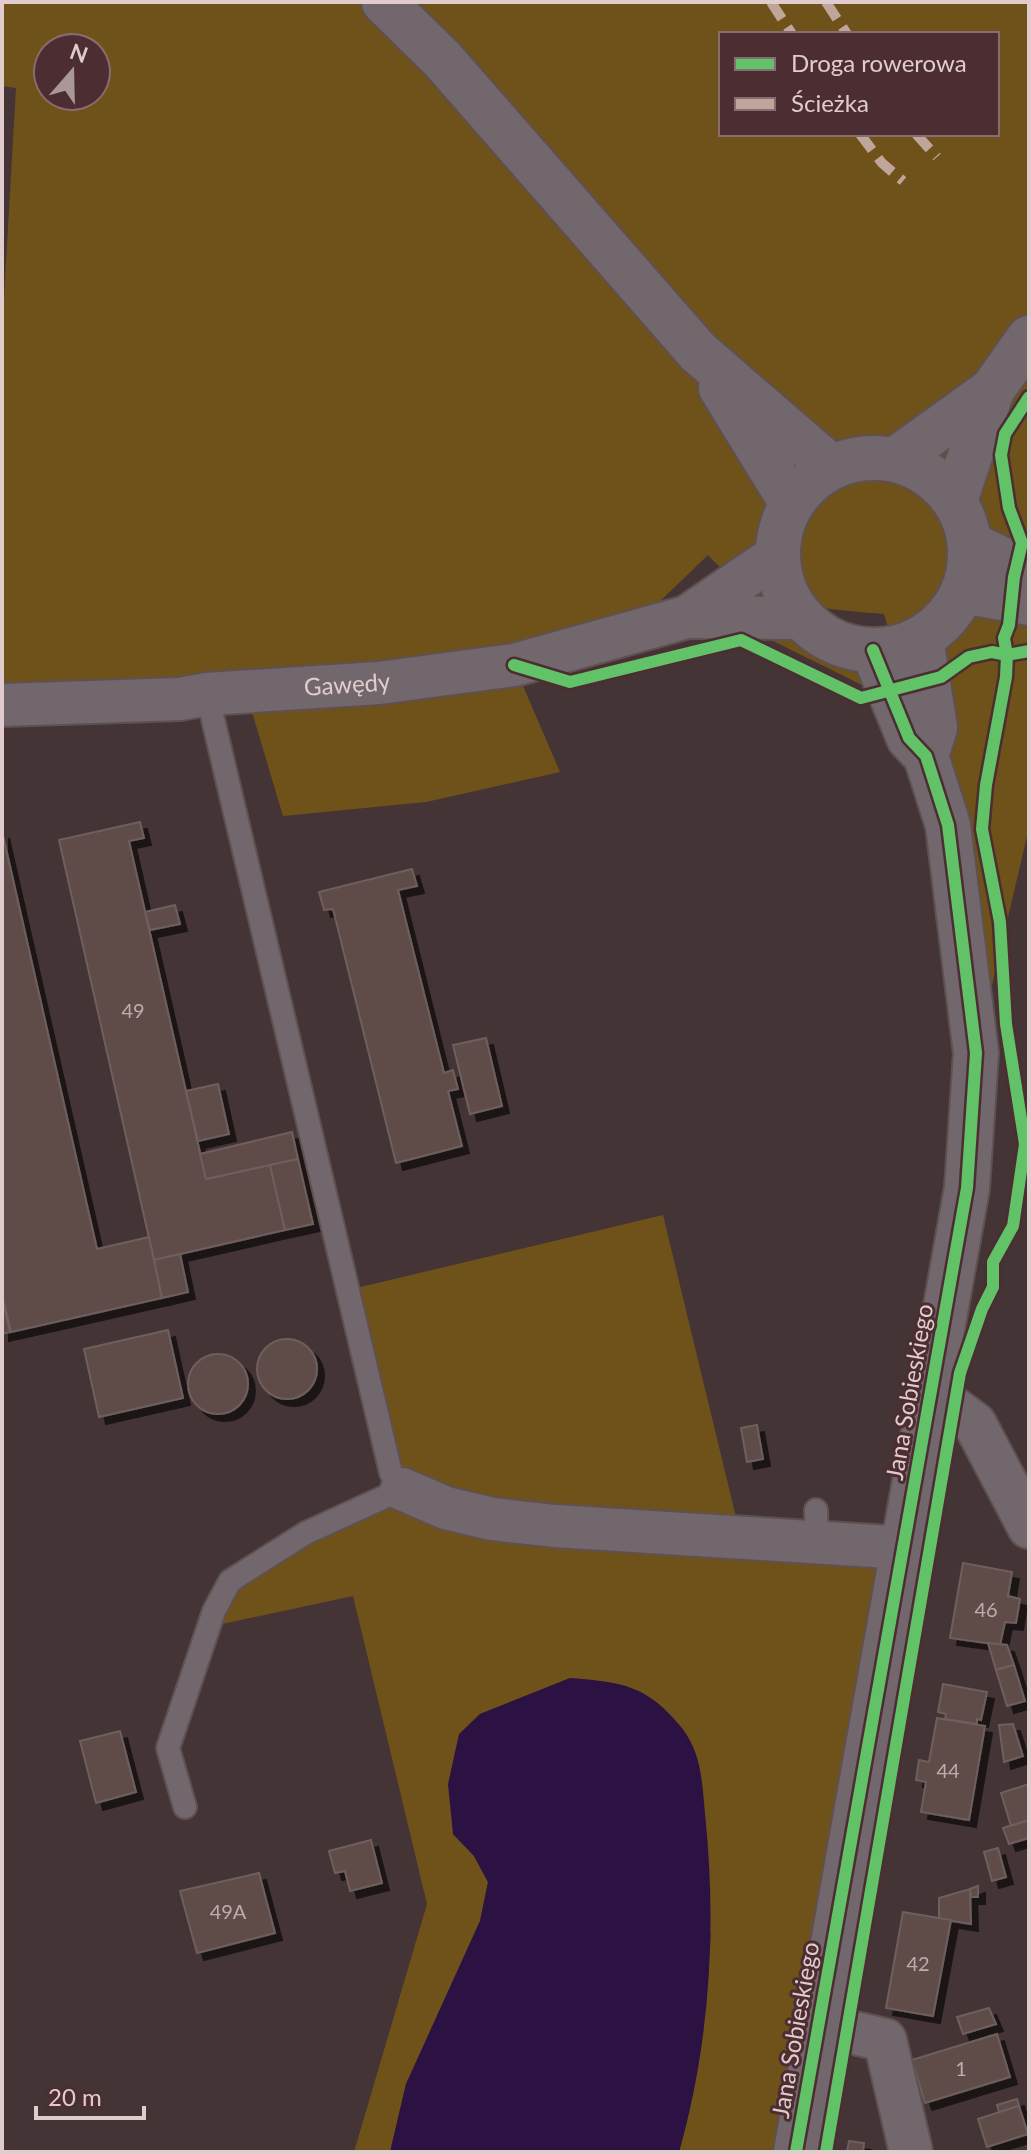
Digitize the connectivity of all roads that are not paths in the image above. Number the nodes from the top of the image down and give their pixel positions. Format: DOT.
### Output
graph roads {
  1 [pos="384,2"];
  2 [pos="1029,338"];
  3 [pos="698,352"];
  4 [pos="992,390"];
  5 [pos="896,459"];
  6 [pos="831,467"];
  7 [pos="955,501"];
  8 [pos="791,502"];
  9 [pos="970,543"];
  10 [pos="777,555"];
  11 [pos="1029,571"];
  12 [pos="963,592"];
  13 [pos="1029,604"];
  14 [pos="687,617"];
  15 [pos="801,618"];
  16 [pos="921,638"];
  17 [pos="873,650"];
  18 [pos="207,694"];
  19 [pos="2,705"];
  20 [pos="926,756"];
  21 [pos="933,1393"];
  22 [pos="402,1489"];
  23 [pos="1029,1527"];
  24 [pos="905,1548"];
  25 [pos="185,1807"];
  26 [pos="819,2025"];
  27 [pos="796,2152"];
  28 [pos="911,2152"];
  1 -- 3 [label="street"];
  2 -- 4 [label="street"];
  3 -- 6 [label="street"];
  3 -- 8 [label="street"];
  4 -- 5 [label="street"];
  4 -- 7 [label="street"];
  5 -- 6 [label="street"];
  5 -- 7 [label="street"];
  6 -- 8 [label="street"];
  7 -- 9 [label="street"];
  8 -- 10 [label="street"];
  9 -- 11 [label="street"];
  9 -- 12 [label="street"];
  10 -- 14 [label="street, Gawędy"];
  10 -- 15 [label="street"];
  12 -- 13 [label="street"];
  12 -- 16 [label="street"];
  14 -- 15 [label="street, Gawędy"];
  14 -- 18 [label="street, Gawędy"];
  15 -- 17 [label="street"];
  16 -- 17 [label="street"];
  16 -- 20 [label="street, Jana Sobieskiego"];
  17 -- 20 [label="street, Jana Sobieskiego"];
  18 -- 19 [label="street, Gawędy"];
  18 -- 22 [label="lane"];
  20 -- 21 [label="street, Jana Sobieskiego"];
  21 -- 23 [label="street"];
  21 -- 24 [label="street, Jana Sobieskiego"];
  22 -- 24 [label="street"];
  22 -- 25 [label="lane"];
  24 -- 26 [label="street, Jana Sobieskiego"];
  26 -- 27 [label="street, Jana Sobieskiego"];
  26 -- 28 [label="street"];
}
